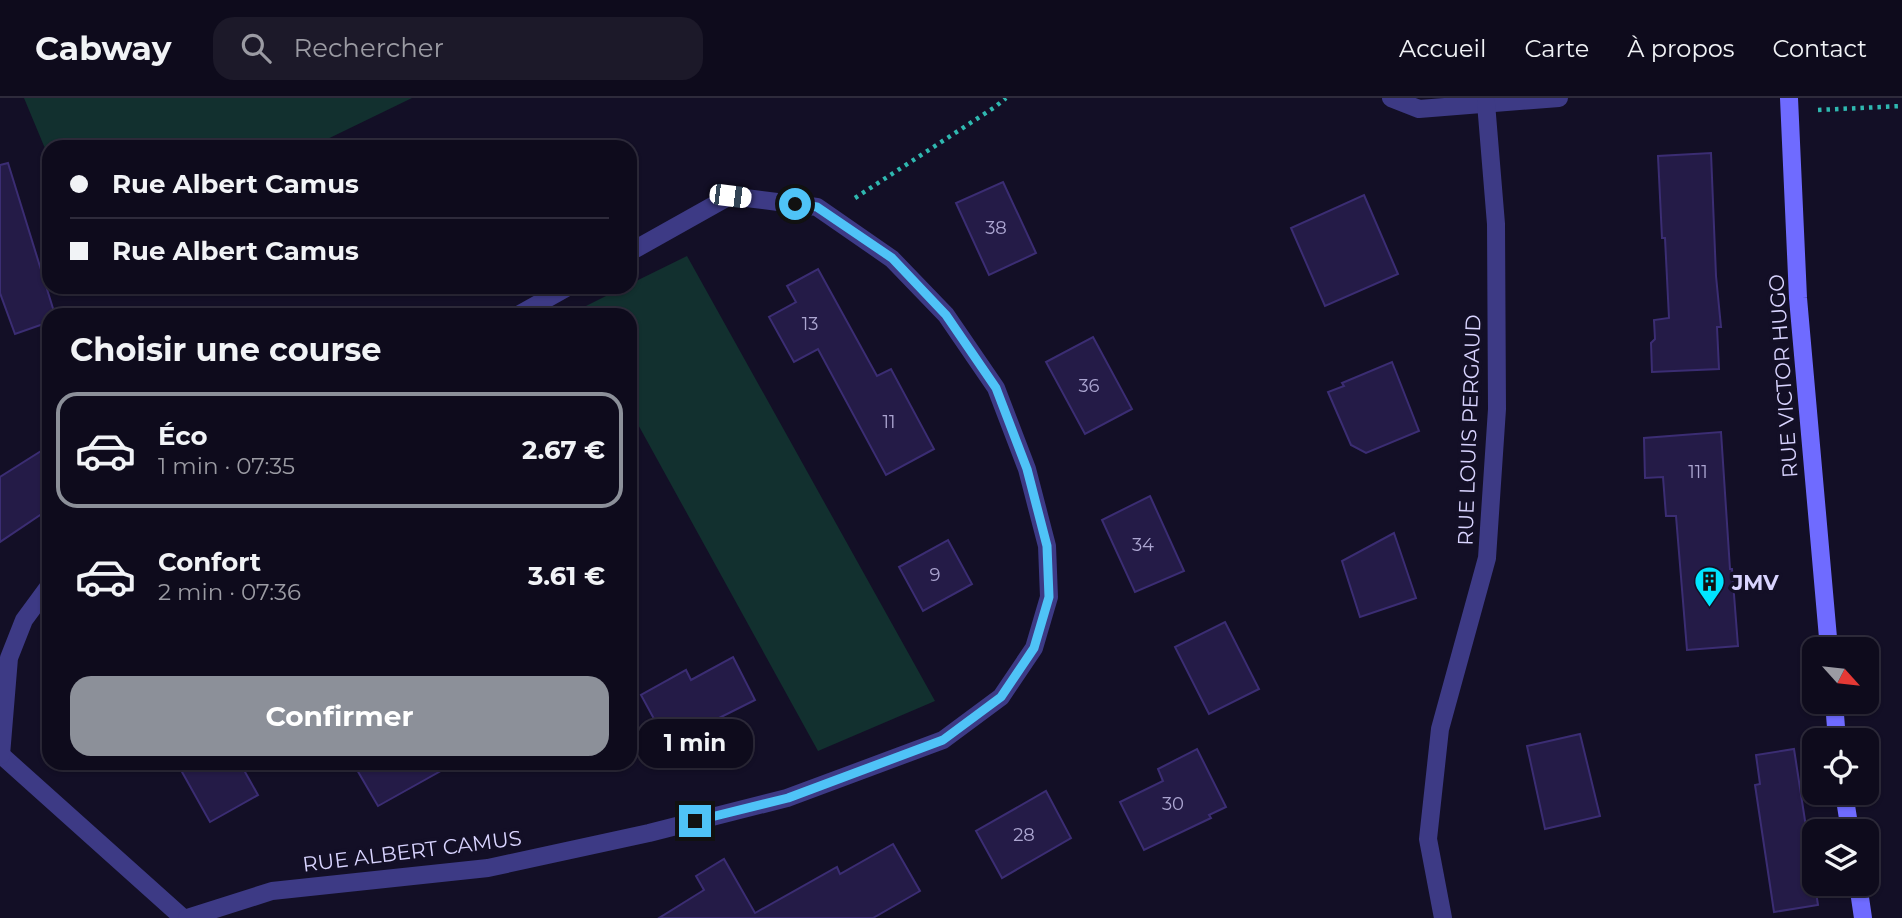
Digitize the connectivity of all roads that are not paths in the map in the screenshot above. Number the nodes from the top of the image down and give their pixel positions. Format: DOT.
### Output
graph roads {
  1 [pos="1391,98"];
  2 [pos="1559,98"];
  3 [pos="1486,103"];
  4 [pos="1789,104"];
  5 [pos="637,248"];
  6 [pos="556,294"];
  7 [pos="530,308"];
  8 [pos="42,596"];
  9 [pos="1828,637"];
  10 [pos="1,755"];
  11 [pos="1860,896"];
  12 [pos="185,918"];
  13 [pos="1443,918"];
  14 [pos="1863,918"];
  1 -- 3 [label="street"];
  2 -- 3 [label="street"];
  3 -- 13 [label="street, RUE LOUIS PERGAUD"];
  4 -- 9 [label="main road, RUE VICTOR HUGO"];
  5 -- 12 [label="street, RUE ALBERT CAMUS"];
  6 -- 7 [label="street"];
  8 -- 10 [label="street, RUE ALBERT CAMUS"];
  10 -- 12 [label="street, RUE ALBERT CAMUS"];
  11 -- 14 [label="main road"];
}
